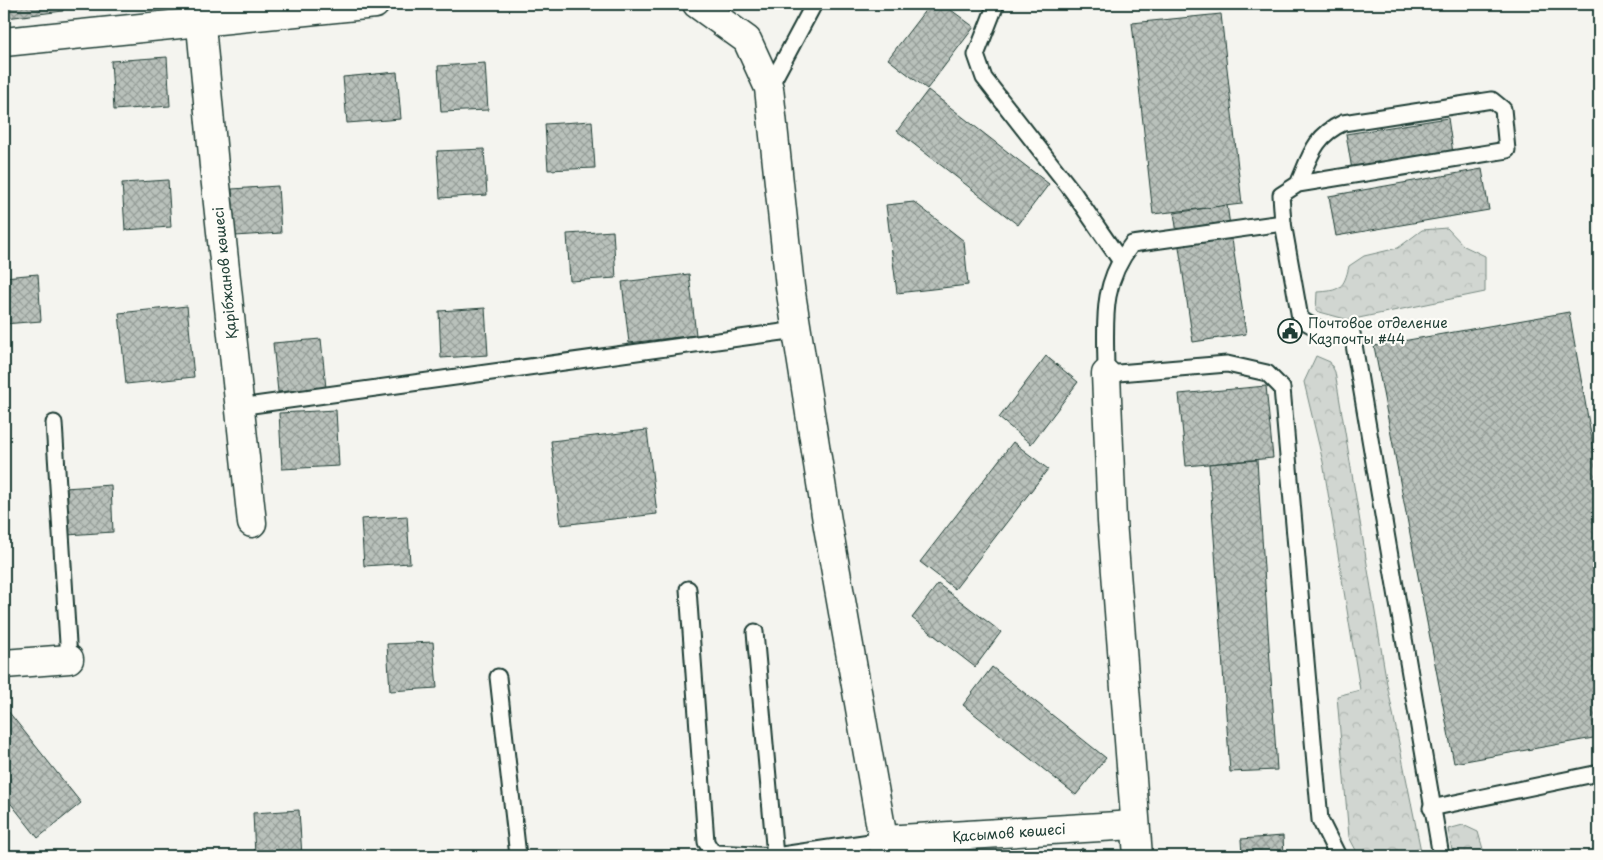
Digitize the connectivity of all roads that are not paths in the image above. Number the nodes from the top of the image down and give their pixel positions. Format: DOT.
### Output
graph roads {
  1 [pos="375,4"];
  2 [pos="697,4"];
  3 [pos="814,4"];
  4 [pos="996,4"];
  5 [pos="200,14"];
  6 [pos="4,42"];
  7 [pos="769,88"];
  8 [pos="1298,184"];
  9 [pos="1283,223"];
  10 [pos="1120,260"];
  11 [pos="797,330"];
  12 [pos="1106,374"];
  13 [pos="239,407"];
  14 [pos="54,422"];
  15 [pos="252,523"];
  16 [pos="688,589"];
  17 [pos="755,632"];
  18 [pos="69,659"];
  19 [pos="4,664"];
  20 [pos="498,677"];
  21 [pos="1599,774"];
  22 [pos="1432,808"];
  23 [pos="1134,825"];
  24 [pos="885,848"];
  25 [pos="518,856"];
  26 [pos="775,856"];
  27 [pos="1138,856"];
  28 [pos="1338,856"];
  29 [pos="1441,856"];
  1 -- 5 [label="street"];
  2 -- 7 [label="street"];
  3 -- 7 [label="lane"];
  4 -- 10 [label="lane"];
  5 -- 6 [label="street"];
  5 -- 13 [label="street, Қарібжанов көшесі"];
  7 -- 11 [label="street"];
  8 -- 8 [label="lane"];
  8 -- 9 [label="lane"];
  9 -- 10 [label="lane"];
  9 -- 22 [label="lane"];
  10 -- 12 [label="lane"];
  11 -- 13 [label="lane"];
  11 -- 24 [label="street"];
  12 -- 23 [label="street"];
  12 -- 28 [label="lane"];
  13 -- 15 [label="street, Қарібжанов көшесі"];
  14 -- 18 [label="lane"];
  16 -- 26 [label="lane"];
  17 -- 26 [label="lane"];
  18 -- 19 [label="street"];
  20 -- 25 [label="lane"];
  21 -- 22 [label="lane"];
  22 -- 29 [label="lane"];
  23 -- 24 [label="street, Қасымов көшесі"];
  23 -- 27 [label="street"];
  24 -- 26 [label="lane"];
}
